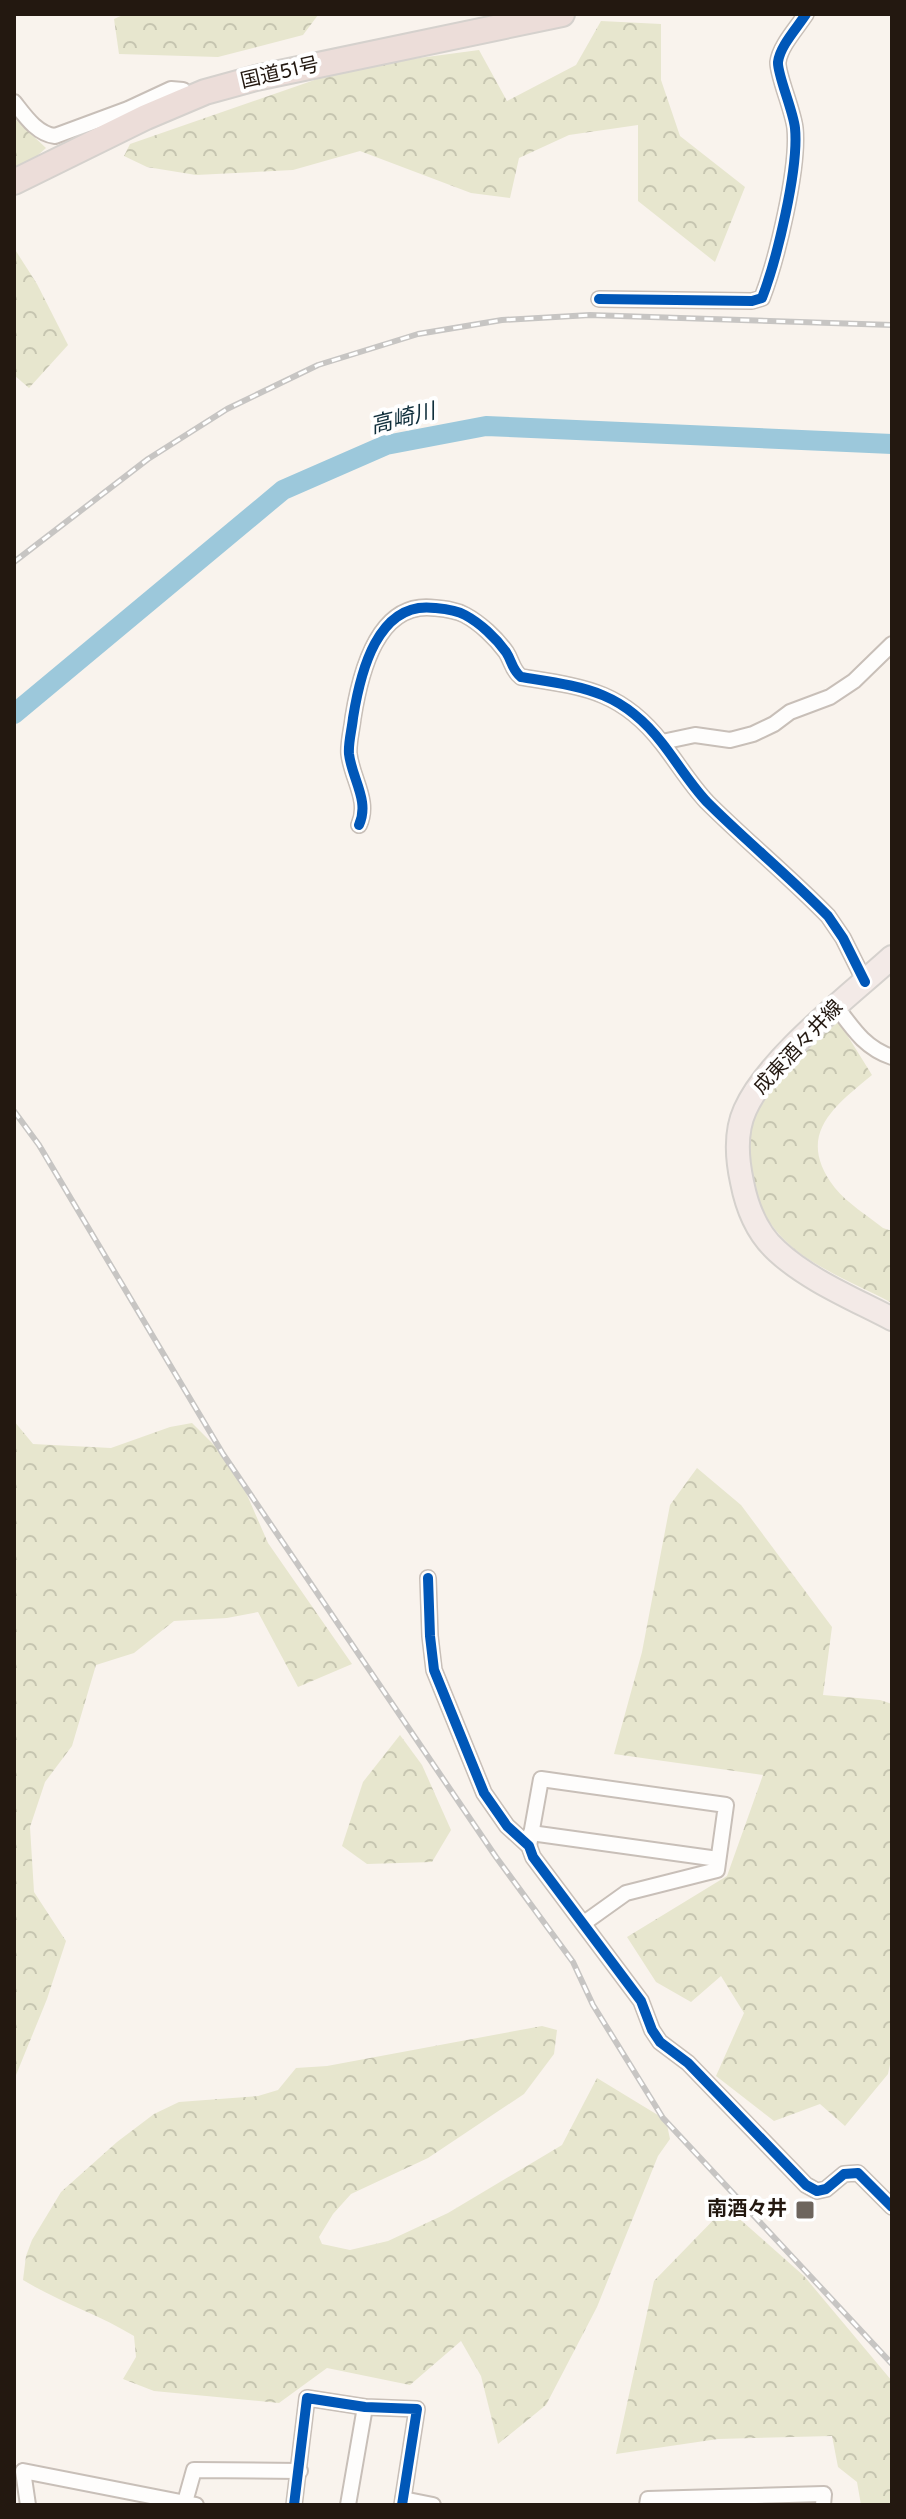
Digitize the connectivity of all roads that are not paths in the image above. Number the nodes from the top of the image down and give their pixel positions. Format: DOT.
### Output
graph roads {
  1 [pos="562,14"];
  2 [pos="806,14"];
  3 [pos="189,99"];
  4 [pos="14,102"];
  5 [pos="14,182"];
  6 [pos="599,299"];
  7 [pos="892,644"];
  8 [pos="662,742"];
  9 [pos="359,825"];
  10 [pos="892,957"];
  11 [pos="865,982"];
  12 [pos="836,1006"];
  13 [pos="892,1057"];
  14 [pos="892,1319"];
  15 [pos="428,1578"];
  16 [pos="530,1840"];
  17 [pos="718,1859"];
  18 [pos="584,1923"];
  19 [pos="892,2207"];
  20 [pos="365,2407"];
  21 [pos="300,2471"];
  22 [pos="403,2502"];
  23 [pos="191,2504"];
  24 [pos="28,2505"];
  25 [pos="294,2505"];
  26 [pos="348,2505"];
  27 [pos="433,2505"];
  28 [pos="647,2505"];
  29 [pos="823,2505"];
  1 -- 3 [label="highway, 国道51号"];
  2 -- 6 [label="street"];
  3 -- 4 [label="street"];
  3 -- 5 [label="highway, 国道51号"];
  7 -- 8 [label="street"];
  8 -- 9 [label="street"];
  8 -- 11 [label="street"];
  10 -- 11 [label="main road, 成東酒々井線"];
  11 -- 12 [label="main road, 成東酒々井線"];
  12 -- 13 [label="street"];
  12 -- 14 [label="main road, 成東酒々井線"];
  15 -- 16 [label="street"];
  16 -- 17 [label="street"];
  16 -- 17 [label="street"];
  16 -- 18 [label="street"];
  17 -- 18 [label="street"];
  18 -- 19 [label="street"];
  20 -- 21 [label="street"];
  20 -- 22 [label="street"];
  20 -- 26 [label="street"];
  21 -- 23 [label="street"];
  21 -- 25 [label="street"];
  22 -- 27 [label="street"];
  23 -- 24 [label="street"];
  28 -- 29 [label="street"];
}
